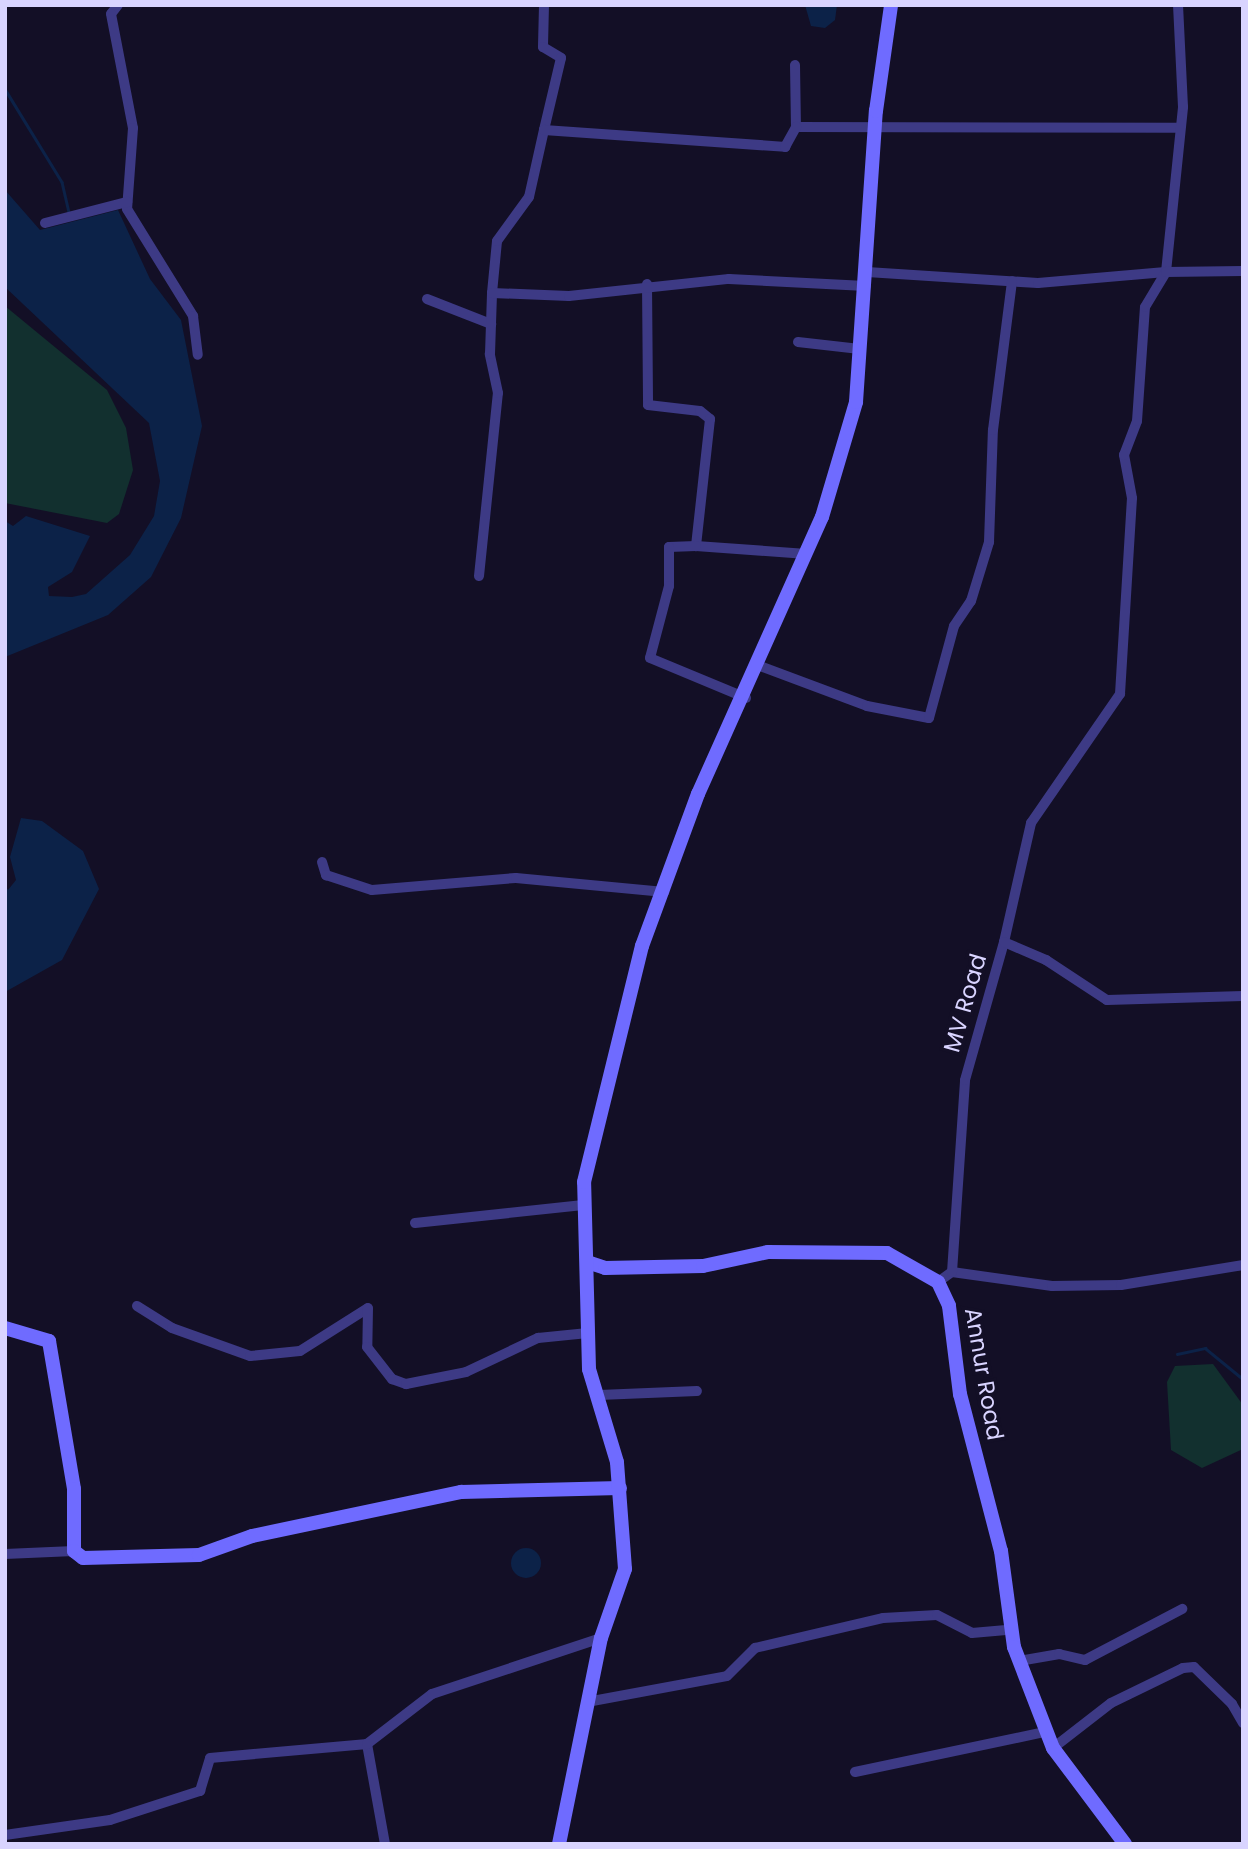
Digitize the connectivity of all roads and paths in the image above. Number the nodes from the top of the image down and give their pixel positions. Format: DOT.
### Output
graph roads {
  1 [pos="118,5"];
  2 [pos="544,5"];
  3 [pos="891,5"];
  4 [pos="1178,5"];
  5 [pos="795,65"];
  6 [pos="796,127"];
  7 [pos="1180,128"];
  8 [pos="544,130"];
  9 [pos="874,130"];
  10 [pos="127,202"];
  11 [pos="44,223"];
  12 [pos="1243,271"];
  13 [pos="1166,272"];
  14 [pos="866,279"];
  15 [pos="1012,281"];
  16 [pos="647,284"];
  17 [pos="492,293"];
  18 [pos="427,299"];
  19 [pos="491,324"];
  20 [pos="798,342"];
  21 [pos="860,349"];
  22 [pos="198,355"];
  23 [pos="696,546"];
  24 [pos="807,554"];
  25 [pos="479,576"];
  26 [pos="760,666"];
  27 [pos="746,698"];
  28 [pos="322,862"];
  29 [pos="664,892"];
  30 [pos="1004,942"];
  31 [pos="1243,996"];
  32 [pos="583,1205"];
  33 [pos="415,1223"];
  34 [pos="587,1262"];
  35 [pos="1243,1265"];
  36 [pos="953,1272"];
  37 [pos="938,1282"];
  38 [pos="137,1306"];
  39 [pos="5,1328"];
  40 [pos="588,1333"];
  41 [pos="698,1391"];
  42 [pos="599,1395"];
  43 [pos="620,1488"];
  44 [pos="74,1551"];
  45 [pos="5,1553"];
  46 [pos="1182,1609"];
  47 [pos="1009,1630"];
  48 [pos="601,1638"];
  49 [pos="1019,1661"];
  50 [pos="587,1702"];
  51 [pos="1243,1723"];
  52 [pos="1044,1732"];
  53 [pos="367,1744"];
  54 [pos="1053,1748"];
  55 [pos="855,1772"];
  56 [pos="5,1835"];
  57 [pos="385,1844"];
  58 [pos="559,1844"];
  59 [pos="1125,1844"];
  1 -- 10 [label="street"];
  2 -- 8 [label="street"];
  3 -- 9 [label="main road"];
  4 -- 7 [label="street"];
  5 -- 6 [label="street"];
  6 -- 8 [label="street"];
  6 -- 9 [label="street"];
  7 -- 9 [label="street"];
  7 -- 13 [label="street"];
  8 -- 17 [label="street"];
  9 -- 14 [label="main road"];
  10 -- 11 [label="street"];
  10 -- 22 [label="street"];
  12 -- 13 [label="street"];
  13 -- 15 [label="street"];
  13 -- 30 [label="street"];
  14 -- 15 [label="street"];
  14 -- 16 [label="street"];
  14 -- 21 [label="main road"];
  15 -- 26 [label="street"];
  16 -- 17 [label="street"];
  16 -- 23 [label="street"];
  17 -- 19 [label="street"];
  18 -- 19 [label="street"];
  19 -- 25 [label="street"];
  20 -- 21 [label="street"];
  21 -- 24 [label="main road"];
  23 -- 24 [label="street"];
  23 -- 27 [label="street"];
  24 -- 26 [label="main road"];
  26 -- 27 [label="main road"];
  27 -- 29 [label="main road"];
  28 -- 29 [label="street"];
  29 -- 32 [label="main road"];
  30 -- 31 [label="street, MV Road"];
  30 -- 36 [label="street, MV Road"];
  32 -- 33 [label="street"];
  32 -- 34 [label="main road"];
  34 -- 37 [label="main road"];
  34 -- 40 [label="main road"];
  35 -- 36 [label="street"];
  36 -- 37 [label="street"];
  37 -- 47 [label="main road, Annur Road"];
  38 -- 40 [label="street"];
  39 -- 44 [label="main road"];
  40 -- 42 [label="main road"];
  41 -- 42 [label="street"];
  42 -- 43 [label="main road"];
  43 -- 44 [label="main road"];
  43 -- 48 [label="main road"];
  44 -- 45 [label="street"];
  46 -- 49 [label="street"];
  47 -- 49 [label="main road, Annur Road"];
  47 -- 50 [label="street"];
  48 -- 50 [label="main road"];
  48 -- 53 [label="street"];
  49 -- 52 [label="main road, Annur Road"];
  50 -- 58 [label="main road"];
  51 -- 54 [label="street"];
  52 -- 54 [label="main road, Annur Road"];
  52 -- 55 [label="street"];
  53 -- 56 [label="street"];
  53 -- 57 [label="street"];
  54 -- 59 [label="main road, Annur Road"];
}
